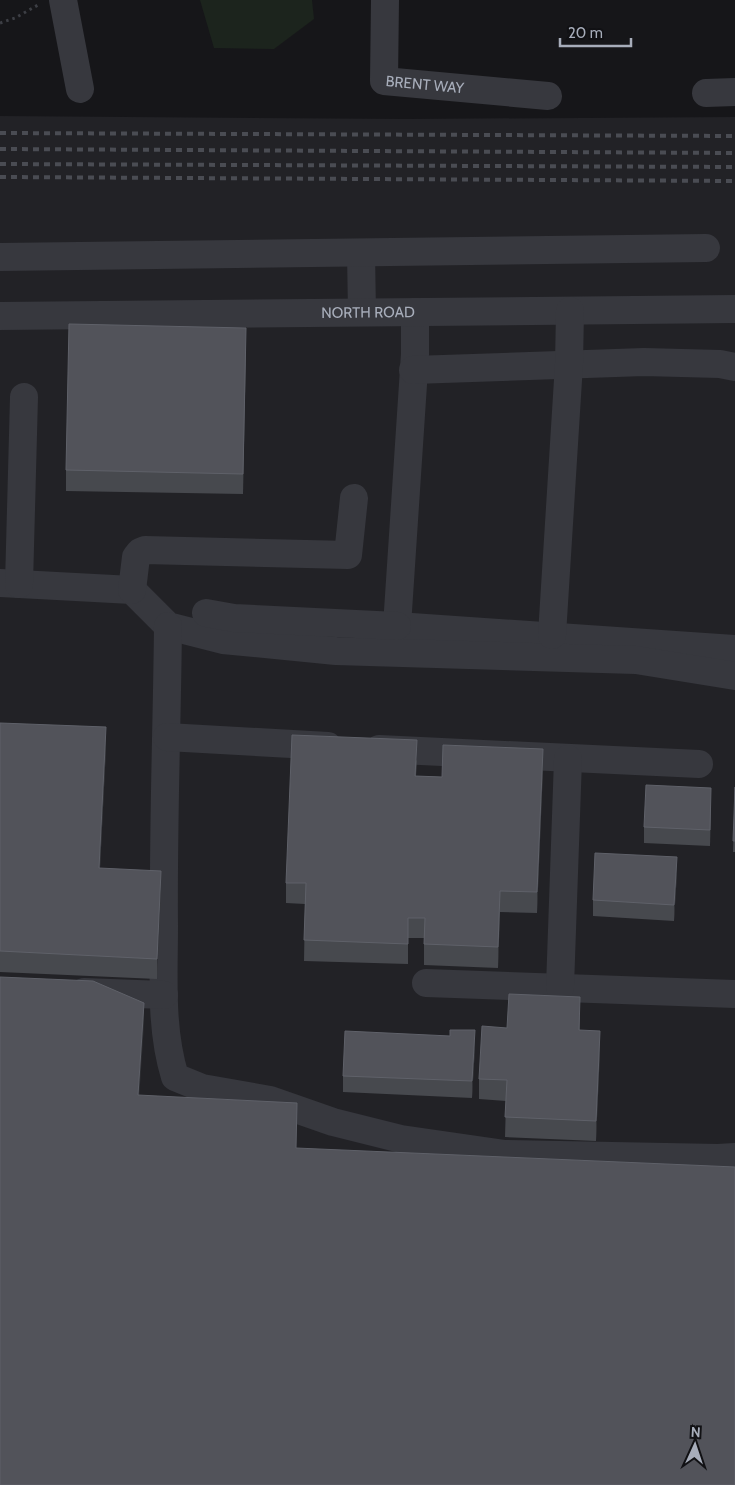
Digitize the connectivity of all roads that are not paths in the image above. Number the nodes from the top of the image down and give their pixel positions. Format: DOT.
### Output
graph roads {
  1 [pos="64,0"];
  2 [pos="385,0"];
  3 [pos="80,90"];
  4 [pos="735,92"];
  5 [pos="706,94"];
  6 [pos="548,96"];
  7 [pos="706,248"];
  8 [pos="361,253"];
  9 [pos="0,258"];
  10 [pos="735,309"];
  11 [pos="570,311"];
  12 [pos="362,312"];
  13 [pos="415,312"];
  14 [pos="0,316"];
  15 [pos="569,364"];
  16 [pos="735,367"];
  17 [pos="413,370"];
  18 [pos="24,396"];
  19 [pos="354,498"];
  20 [pos="9,583"];
  21 [pos="132,590"];
  22 [pos="206,613"];
  23 [pos="168,626"];
  24 [pos="397,626"];
  25 [pos="552,635"];
  26 [pos="735,649"];
  27 [pos="735,676"];
  28 [pos="167,737"];
  29 [pos="568,759"];
  30 [pos="699,764"];
  31 [pos="426,983"];
  32 [pos="560,987"];
  33 [pos="58,991"];
  34 [pos="735,994"];
  35 [pos="164,995"];
  36 [pos="735,1157"];
  1 -- 3 [label="street"];
  2 -- 6 [label="street, BRENT WAY"];
  4 -- 5 [label="street"];
  7 -- 8 [label="street"];
  8 -- 9 [label="street"];
  8 -- 12 [label="street"];
  10 -- 11 [label="street, NORTH ROAD"];
  11 -- 13 [label="street, NORTH ROAD"];
  11 -- 15 [label="street"];
  12 -- 13 [label="street, NORTH ROAD"];
  12 -- 14 [label="street, NORTH ROAD"];
  13 -- 17 [label="street"];
  15 -- 16 [label="street"];
  15 -- 17 [label="street"];
  15 -- 25 [label="street"];
  17 -- 24 [label="street"];
  18 -- 20 [label="street"];
  19 -- 21 [label="street"];
  20 -- 21 [label="street"];
  21 -- 23 [label="street"];
  22 -- 24 [label="street"];
  23 -- 27 [label="street"];
  23 -- 28 [label="street"];
  24 -- 25 [label="street"];
  25 -- 26 [label="street"];
  28 -- 29 [label="street"];
  28 -- 35 [label="street"];
  29 -- 30 [label="street"];
  29 -- 32 [label="street"];
  31 -- 32 [label="street"];
  32 -- 34 [label="street"];
  33 -- 35 [label="street"];
  35 -- 36 [label="street"];
}
